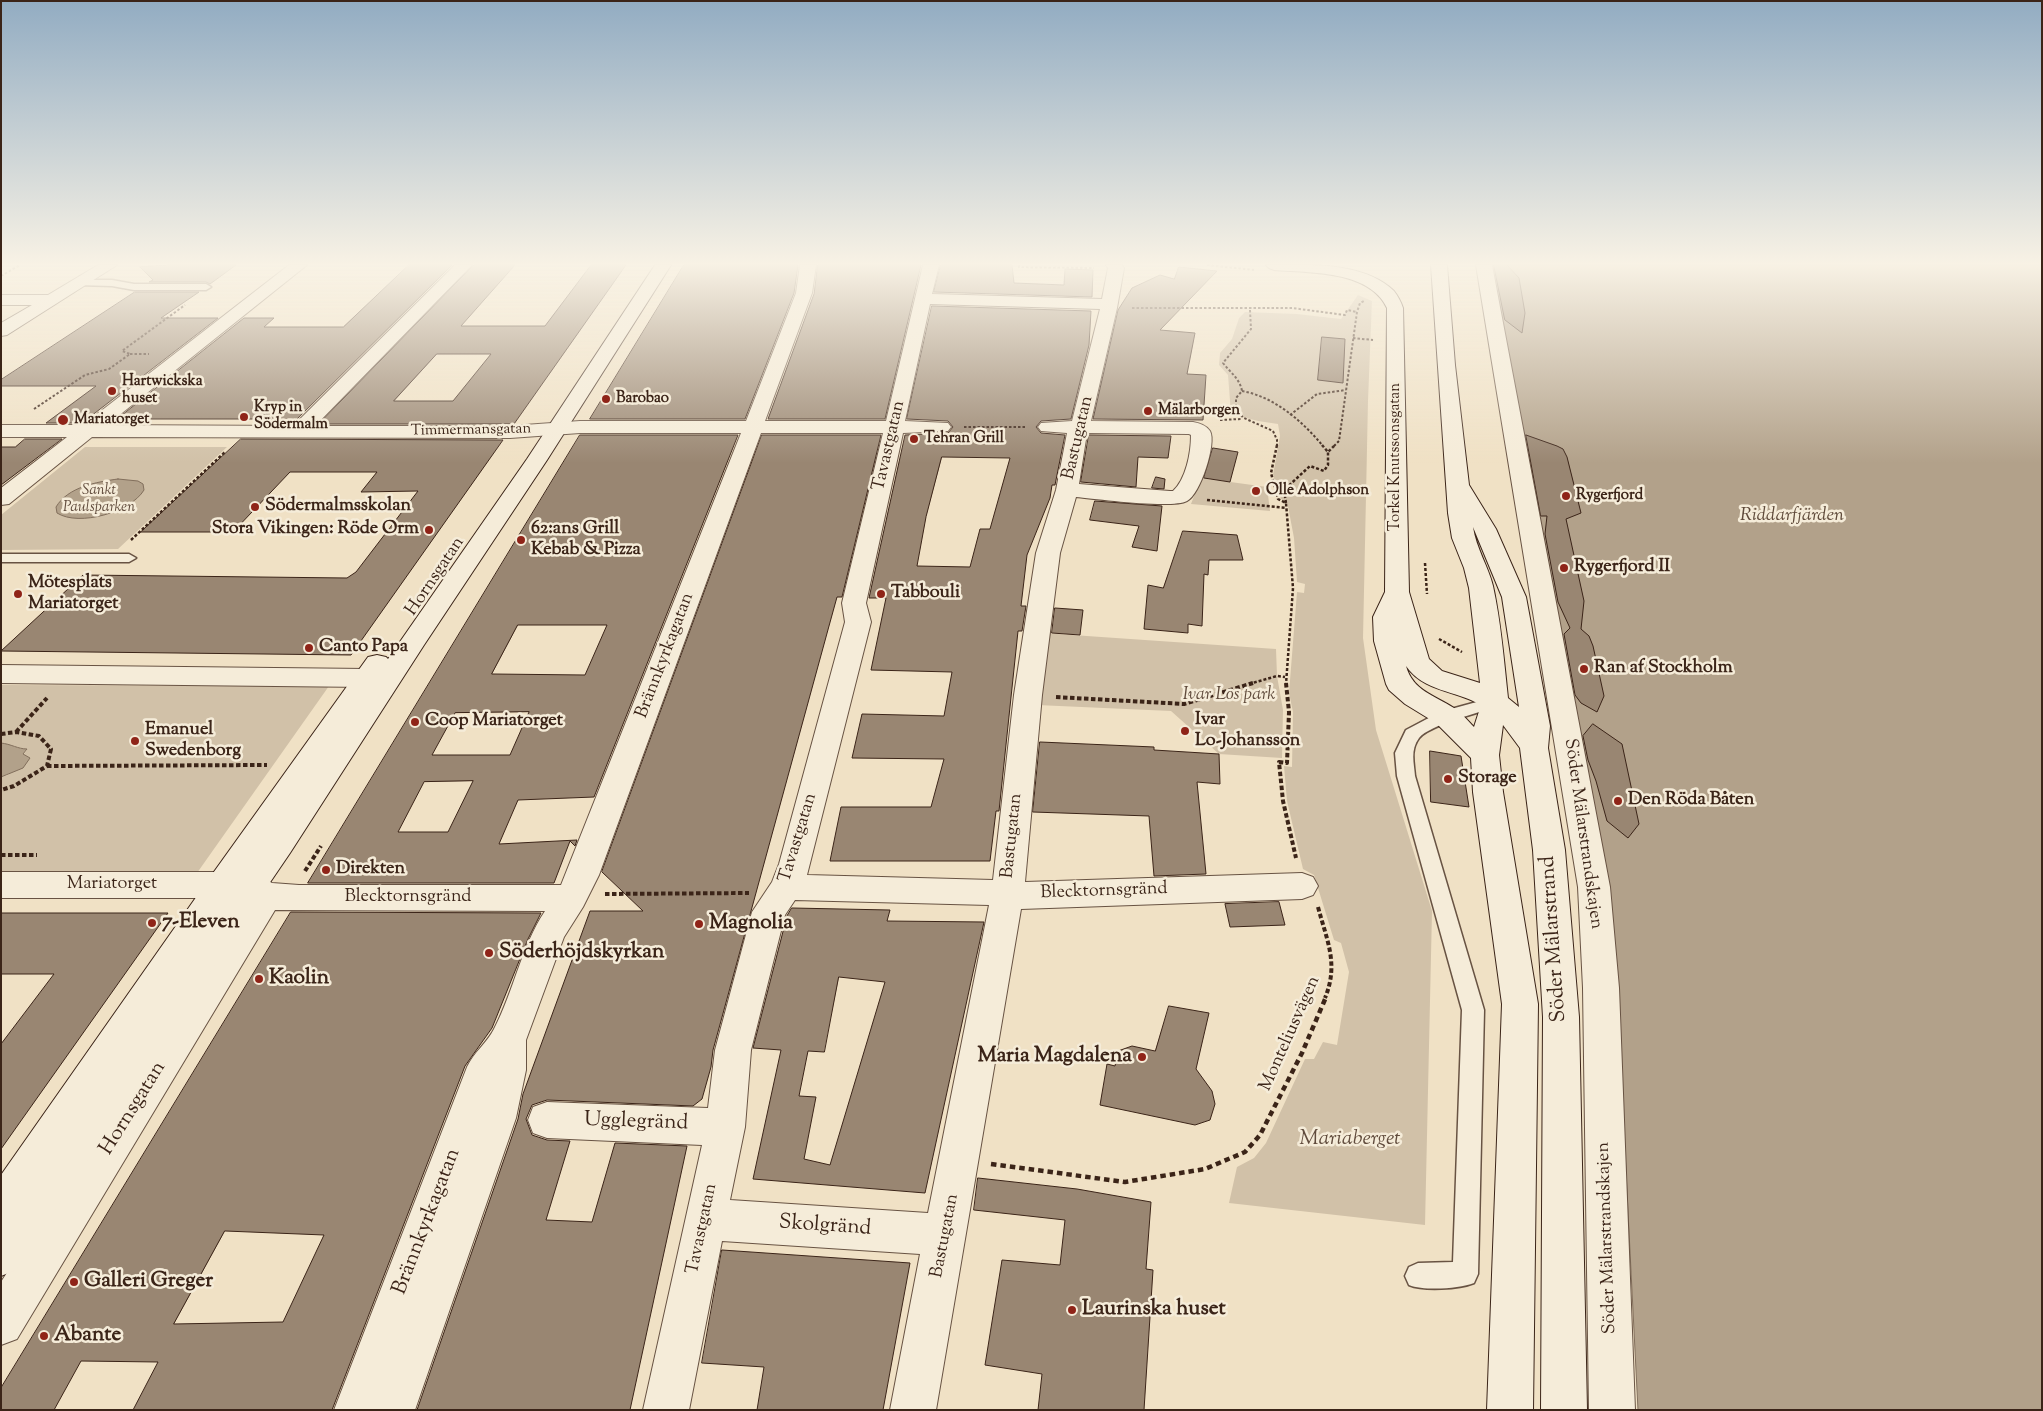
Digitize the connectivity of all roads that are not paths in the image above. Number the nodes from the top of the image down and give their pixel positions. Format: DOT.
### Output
graph roads {
  1 [pos="215,331"];
  2 [pos="399,331"];
  3 [pos="616,331"];
  4 [pos="789,331"];
  5 [pos="916,331"];
  6 [pos="1103,331"];
  7 [pos="1394,331"];
  8 [pos="1444,331"];
  9 [pos="1496,331"];
  10 [pos="565,384"];
  11 [pos="895,427"];
  12 [pos="940,427"];
  13 [pos="1048,427"];
  14 [pos="1080,427"];
  15 [pos="752,428"];
  16 [pos="545,430"];
  17 [pos="88,431"];
  18 [pos="1,432"];
  19 [pos="298,432"];
  20 [pos="1458,485"];
  21 [pos="1067,490"];
  22 [pos="1,499"];
  23 [pos="1,558"];
  24 [pos="129,558"];
  25 [pos="1397,592"];
  26 [pos="1393,663"];
  27 [pos="1526,670"];
  28 [pos="1,674"];
  29 [pos="367,678"];
  30 [pos="1495,702"];
  31 [pos="1446,716"];
  32 [pos="1534,748"];
  33 [pos="1485,755"];
  34 [pos="1,885"];
  35 [pos="1302,886"];
  36 [pos="246,889"];
  37 [pos="772,890"];
  38 [pos="587,896"];
  39 [pos="1008,896"];
  40 [pos="508,1040"];
  41 [pos="547,1120"];
  42 [pos="725,1127"];
  43 [pos="1,1211"];
  44 [pos="706,1219"];
  45 [pos="945,1235"];
  46 [pos="1,1255"];
  47 [pos="1418,1276"];
  48 [pos="1,1323"];
  49 [pos="357,1410"];
  50 [pos="392,1410"];
  51 [pos="666,1410"];
  52 [pos="913,1410"];
  53 [pos="1510,1410"];
  54 [pos="1564,1410"];
  55 [pos="1612,1410"];
  1 -- 17 [label="street"];
  2 -- 19 [label="street"];
  3 -- 16 [label="street, Hornsgatan"];
  4 -- 15 [label="street, Brännkyrkagatan"];
  5 -- 11 [label="street, Tavastgatan"];
  6 -- 14 [label="street, Bastugatan"];
  7 -- 25 [label="street, Torkel Knutssonsgatan"];
  8 -- 20 [label="street, Söder Mälarstrand"];
  9 -- 55 [label="street, Söder Mälarstrandskajen"];
  10 -- 16 [label="street, Hornsgatan"];
  11 -- 12 [label="street, Timmermansgatan"];
  11 -- 15 [label="street, Timmermansgatan"];
  11 -- 37 [label="street, Tavastgatan"];
  13 -- 14 [label="street"];
  14 -- 21 [label="street, Bastugatan"];
  14 -- 21 [label="street"];
  15 -- 16 [label="street, Timmermansgatan"];
  15 -- 38 [label="street, Brännkyrkagatan"];
  16 -- 19 [label="street, Timmermansgatan"];
  16 -- 29 [label="street, Hornsgatan"];
  16 -- 36 [label="street, Hornsgatan"];
  17 -- 18 [label="street, Timmermansgatan"];
  17 -- 19 [label="street, Timmermansgatan"];
  17 -- 22 [label="street"];
  20 -- 27 [label="street, Söder Mälarstrand"];
  20 -- 30 [label="street, Söder Mälarstrand"];
  21 -- 39 [label="street, Bastugatan"];
  23 -- 24 [label="lane"];
  25 -- 26 [label="street, Torkel Knutssonsgatan"];
  25 -- 30 [label="street, Torkel Knutssonsgatan"];
  26 -- 30 [label="street, Torkel Knutssonsgatan"];
  26 -- 31 [label="street, Torkel Knutssonsgatan"];
  27 -- 30 [label="street"];
  27 -- 32 [label="street, Söder Mälarstrand"];
  28 -- 29 [label="street"];
  29 -- 36 [label="street, Hornsgatan"];
  30 -- 31 [label="lane"];
  30 -- 32 [label="street, Torkel Knutssonsgatan"];
  30 -- 33 [label="street, Söder Mälarstrand"];
  31 -- 33 [label="street, Torkel Knutssonsgatan"];
  31 -- 47 [label="lane"];
  32 -- 54 [label="street, Söder Mälarstrand"];
  33 -- 53 [label="street, Söder Mälarstrand"];
  34 -- 36 [label="street, Mariatorget"];
  35 -- 39 [label="street, Blecktornsgränd"];
  36 -- 38 [label="street, Blecktornsgränd"];
  36 -- 43 [label="street, Hornsgatan"];
  36 -- 46 [label="street, Hornsgatan"];
  36 -- 48 [label="street, Hornsgatan"];
  37 -- 39 [label="street, Blecktornsgränd"];
  37 -- 42 [label="street, Tavastgatan"];
  38 -- 40 [label="street, Brännkyrkagatan"];
  39 -- 45 [label="street, Bastugatan"];
  40 -- 49 [label="street, Brännkyrkagatan"];
  40 -- 50 [label="street, Brännkyrkagatan"];
  41 -- 42 [label="street, Ugglegränd"];
  42 -- 44 [label="street, Tavastgatan"];
  44 -- 45 [label="street, Skolgränd"];
  44 -- 51 [label="street, Tavastgatan"];
  45 -- 52 [label="street, Bastugatan"];
}
